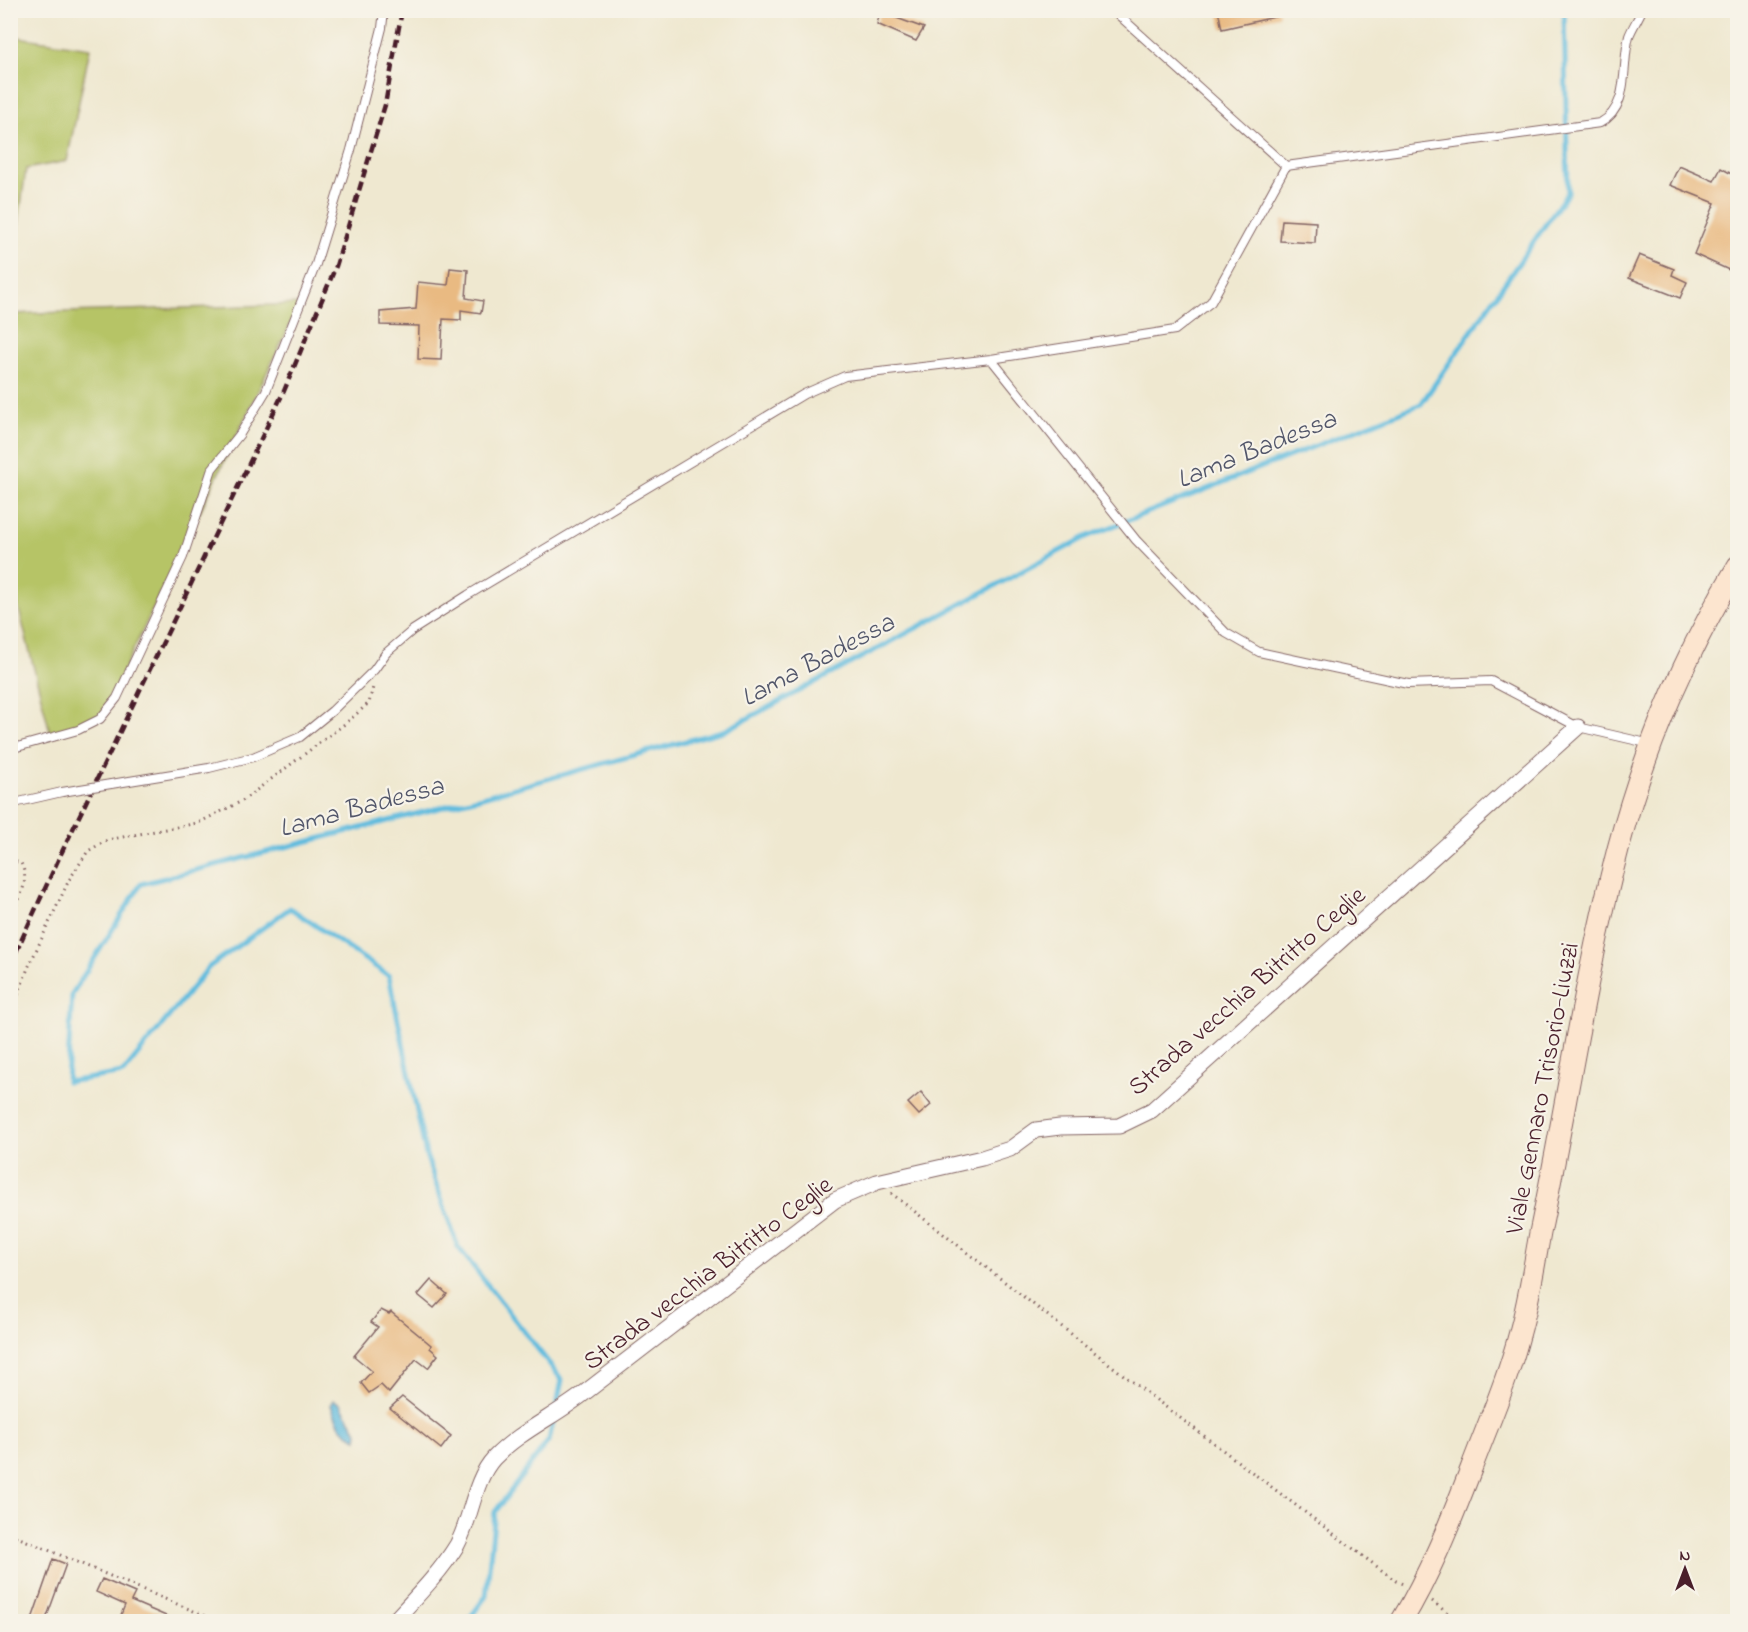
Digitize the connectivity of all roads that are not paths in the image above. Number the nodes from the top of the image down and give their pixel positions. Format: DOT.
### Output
graph roads {
  1 [pos="384,10"];
  2 [pos="1113,10"];
  3 [pos="1642,10"];
  4 [pos="1286,166"];
  5 [pos="991,359"];
  6 [pos="1737,566"];
  7 [pos="1578,727"];
  8 [pos="1652,744"];
  9 [pos="10,749"];
  10 [pos="10,804"];
  11 [pos="393,1622"];
  12 [pos="1401,1622"];
  1 -- 9 [label="lane"];
  2 -- 4 [label="lane"];
  3 -- 4 [label="lane"];
  4 -- 5 [label="lane"];
  5 -- 7 [label="lane"];
  5 -- 10 [label="lane, bridge"];
  6 -- 8 [label="main road, Viale Gennaro Trisorio-Liuzzi"];
  7 -- 8 [label="lane"];
  7 -- 11 [label="street, Strada vecchia Bitritto Ceglie"];
  8 -- 12 [label="main road, Viale Gennaro Trisorio-Liuzzi"];
}
